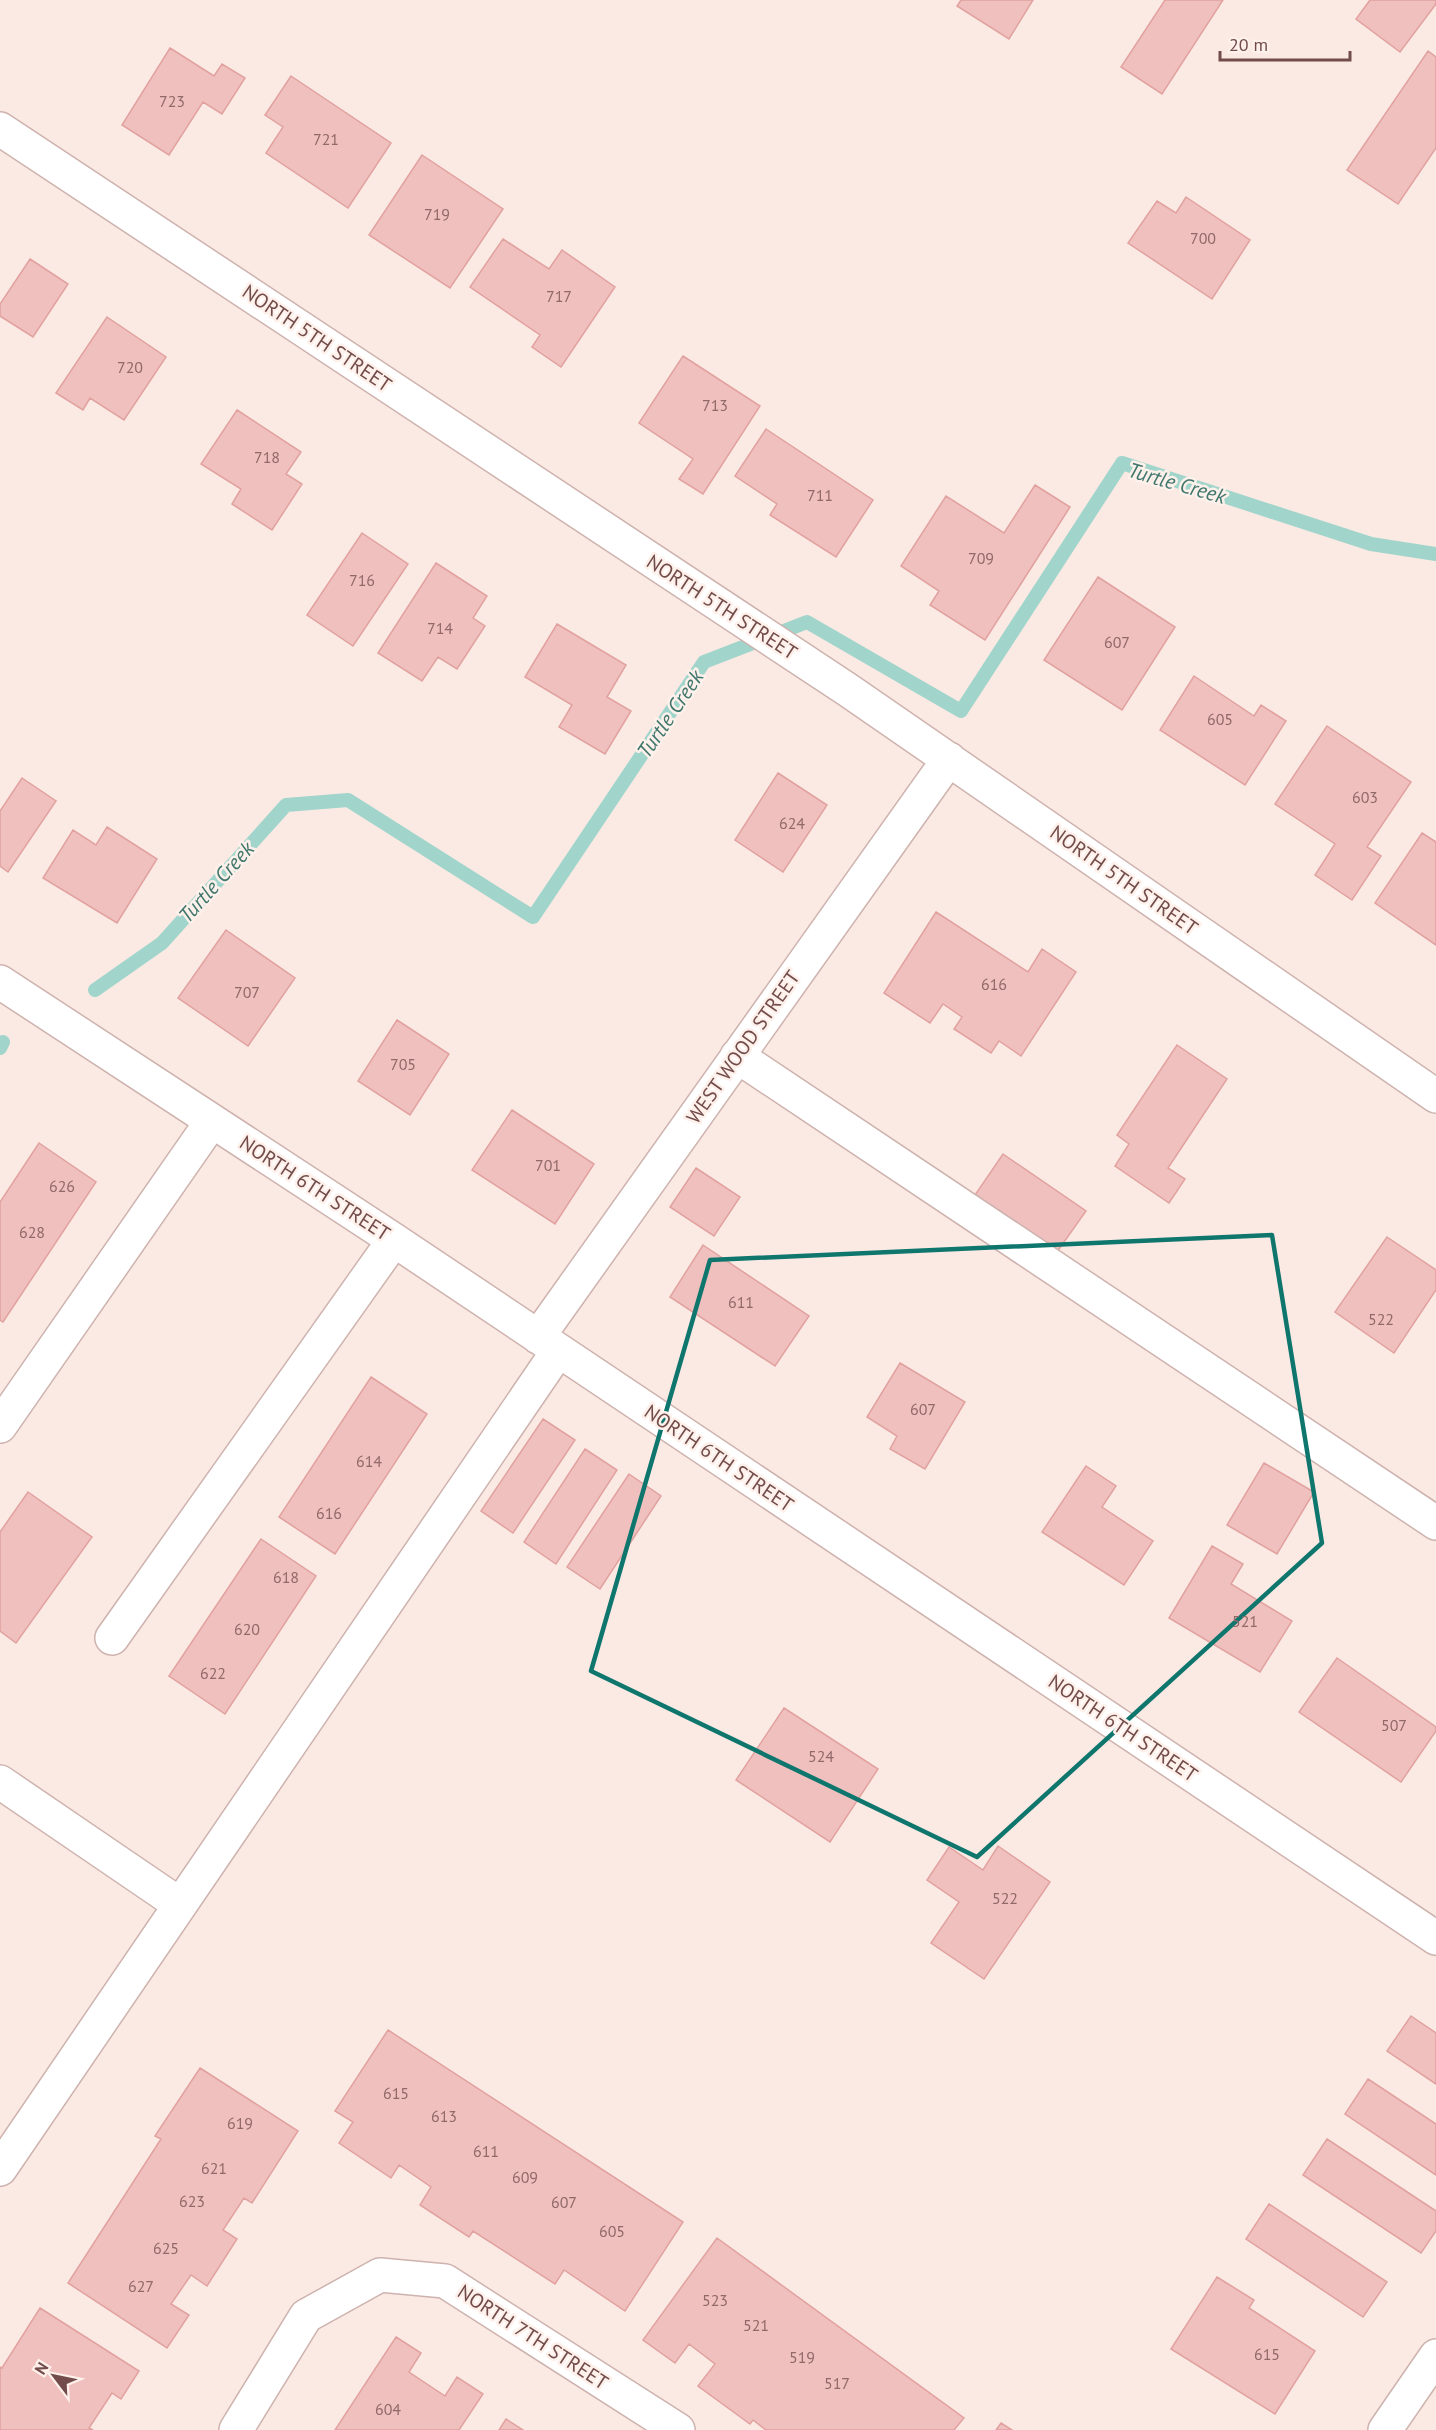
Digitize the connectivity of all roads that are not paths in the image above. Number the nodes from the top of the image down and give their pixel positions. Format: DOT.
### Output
graph roads {
  1 [pos="0,129"];
  2 [pos="949,759"];
  3 [pos="0,982"];
  4 [pos="737,1056"];
  5 [pos="1436,1096"];
  6 [pos="212,1121"];
  7 [pos="394,1240"];
  8 [pos="548,1344"];
  9 [pos="0,1426"];
  10 [pos="1436,1522"];
  11 [pos="112,1638"];
  12 [pos="0,1782"];
  13 [pos="179,1904"];
  14 [pos="1436,1938"];
  15 [pos="0,2169"];
  16 [pos="1436,2356"];
  17 [pos="236,2430"];
  18 [pos="678,2430"];
  19 [pos="1385,2430"];
  1 -- 2 [label="street, NORTH 5TH STREET"];
  2 -- 4 [label="street, WEST WOOD STREET"];
  2 -- 5 [label="street, NORTH 5TH STREET"];
  3 -- 6 [label="street, NORTH 6TH STREET"];
  4 -- 8 [label="street, WEST WOOD STREET"];
  4 -- 10 [label="street"];
  6 -- 7 [label="street, NORTH 6TH STREET"];
  6 -- 9 [label="street"];
  7 -- 8 [label="street, NORTH 6TH STREET"];
  7 -- 11 [label="street"];
  8 -- 13 [label="street, WEST WOOD STREET"];
  8 -- 14 [label="street, NORTH 6TH STREET"];
  12 -- 13 [label="street"];
  13 -- 15 [label="street, WEST WOOD STREET"];
  16 -- 19 [label="street"];
  17 -- 18 [label="street, NORTH 7TH STREET"];
}
